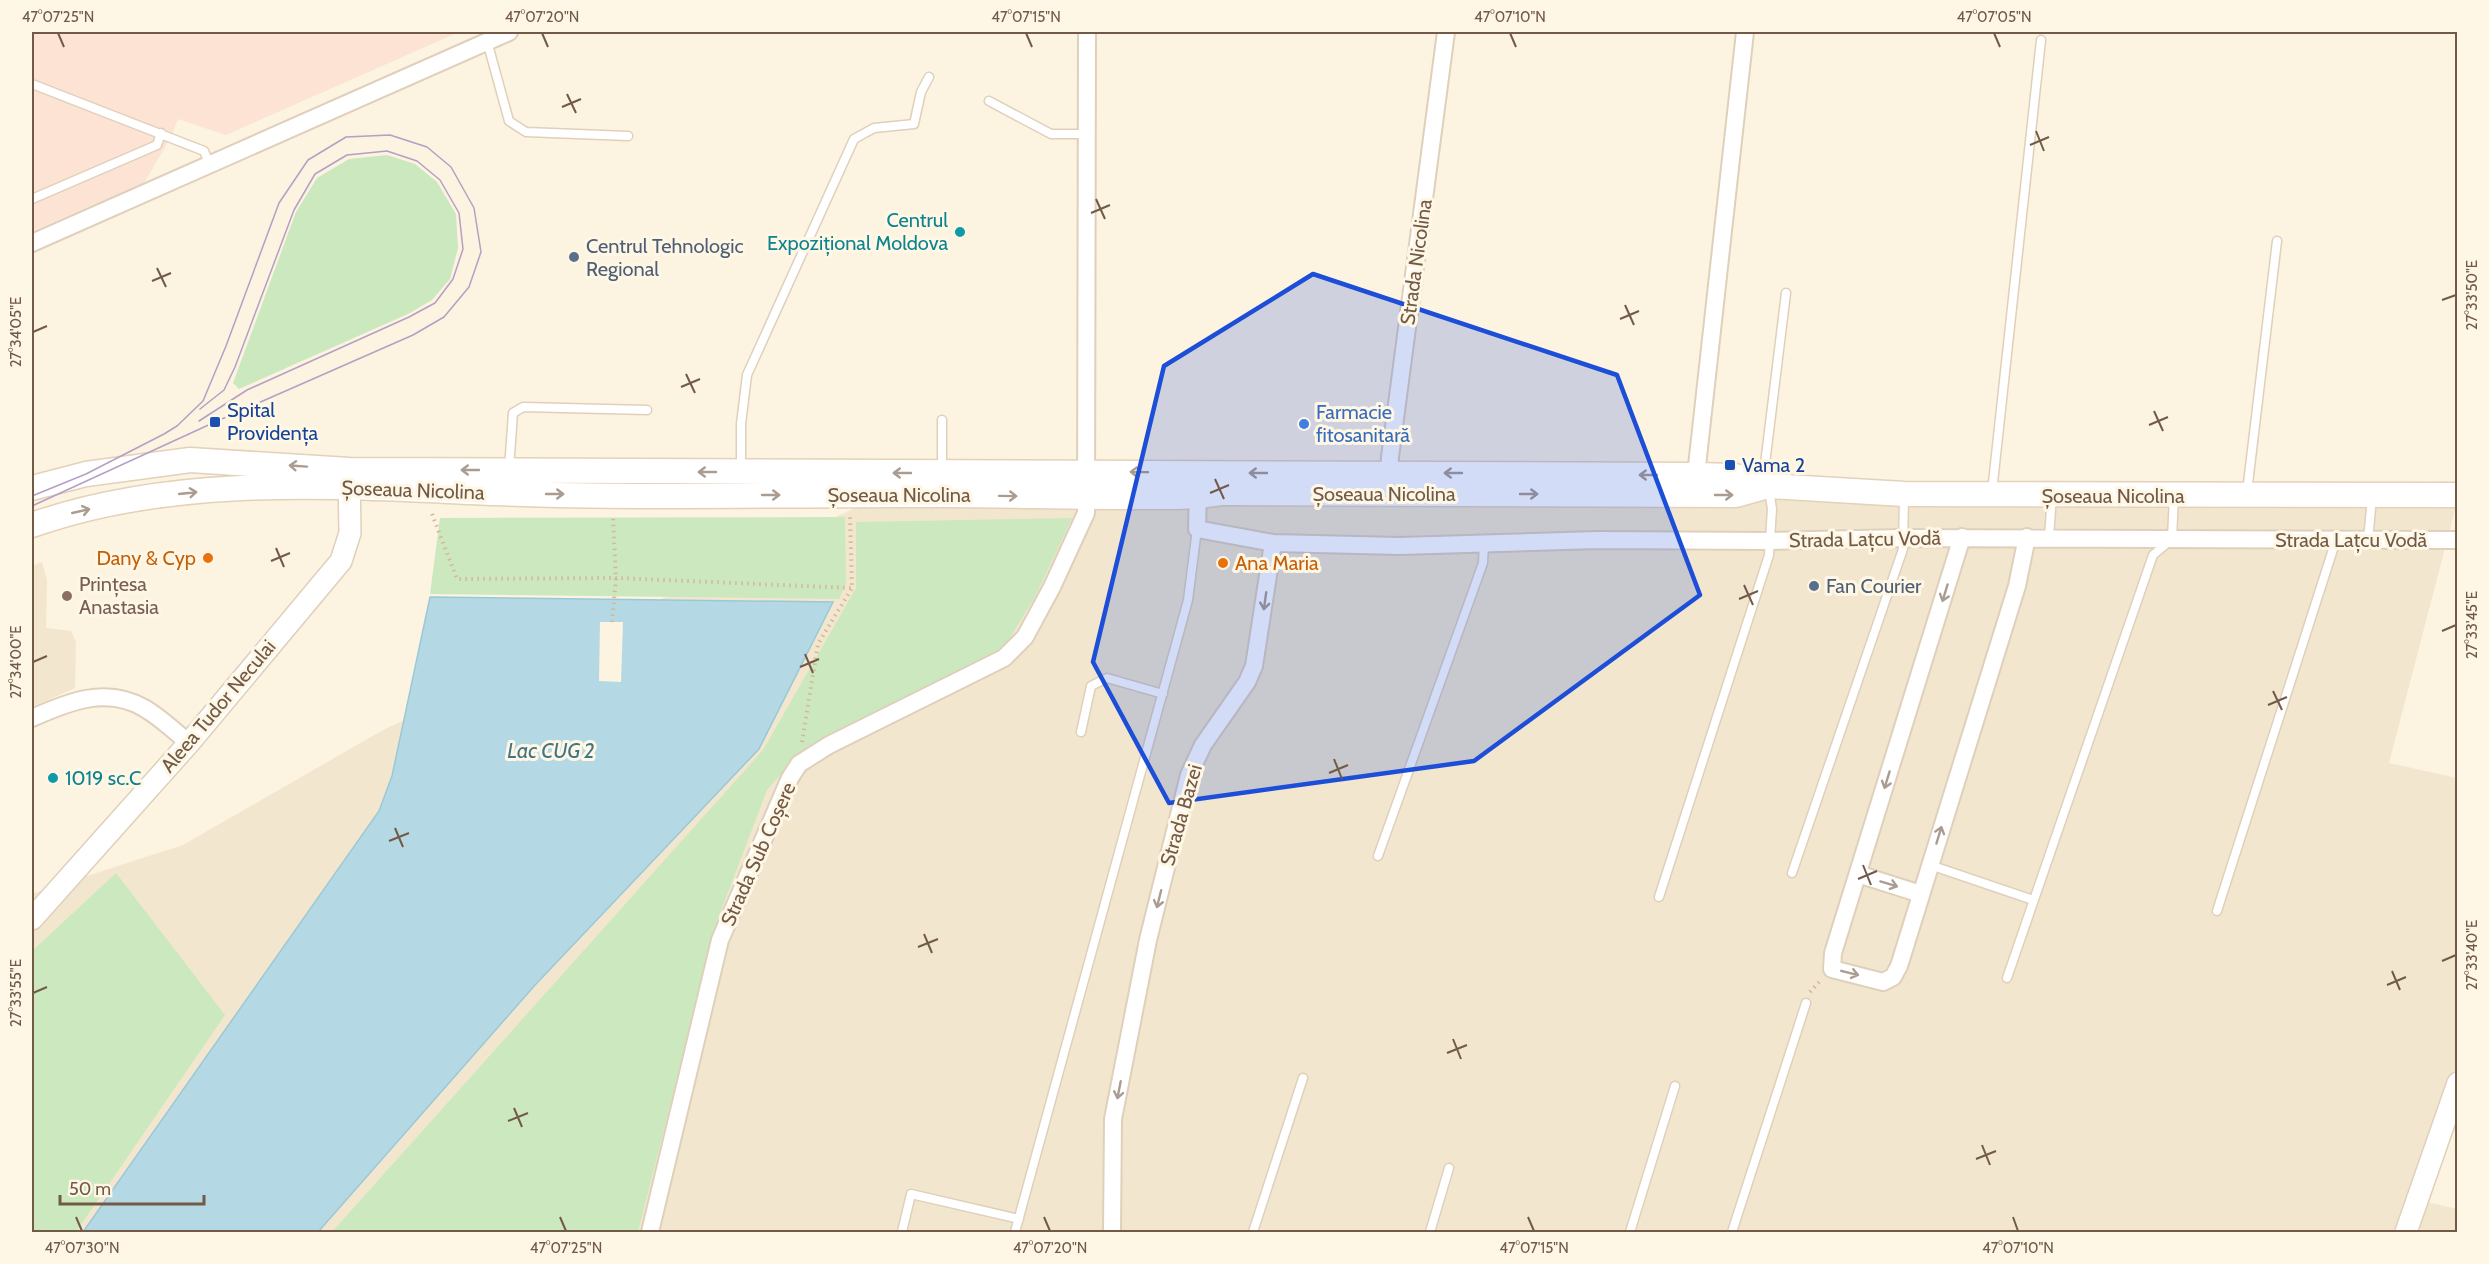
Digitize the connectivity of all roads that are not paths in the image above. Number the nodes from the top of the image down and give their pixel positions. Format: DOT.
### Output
graph roads {
  1 [pos="509,32"];
  2 [pos="1087,32"];
  3 [pos="1446,32"];
  4 [pos="1745,32"];
  5 [pos="487,40"];
  6 [pos="2041,40"];
  7 [pos="929,78"];
  8 [pos="32,84"];
  9 [pos="989,101"];
  10 [pos="161,133"];
  11 [pos="1086,134"];
  12 [pos="628,136"];
  13 [pos="209,163"];
  14 [pos="32,199"];
  15 [pos="2277,241"];
  16 [pos="32,243"];
  17 [pos="1786,293"];
  18 [pos="647,410"];
  19 [pos="942,420"];
  20 [pos="1085,472"];
  21 [pos="1696,475"];
  22 [pos="349,478"];
  23 [pos="508,482"];
  24 [pos="1389,483"];
  25 [pos="741,484"];
  26 [pos="942,484"];
  27 [pos="1198,485"];
  28 [pos="1768,486"];
  29 [pos="32,488"];
  30 [pos="1904,494"];
  31 [pos="1992,495"];
  32 [pos="2052,495"];
  33 [pos="2373,495"];
  34 [pos="2457,495"];
  35 [pos="2174,496"];
  36 [pos="2247,496"];
  37 [pos="1085,497"];
  38 [pos="32,525"];
  39 [pos="1197,528"];
  40 [pos="1962,537"];
  41 [pos="2027,537"];
  42 [pos="2049,537"];
  43 [pos="1904,538"];
  44 [pos="2172,539"];
  45 [pos="2336,540"];
  46 [pos="2368,540"];
  47 [pos="2457,540"];
  48 [pos="1771,541"];
  49 [pos="1273,543"];
  50 [pos="1484,543"];
  51 [pos="1163,694"];
  52 [pos="32,718"];
  53 [pos="1081,732"];
  54 [pos="189,743"];
  55 [pos="1378,856"];
  56 [pos="1930,865"];
  57 [pos="1791,873"];
  58 [pos="1858,874"];
  59 [pos="1921,894"];
  60 [pos="1659,897"];
  61 [pos="2033,900"];
  62 [pos="2217,911"];
  63 [pos="32,919"];
  64 [pos="2007,978"];
  65 [pos="1806,1003"];
  66 [pos="1303,1078"];
  67 [pos="2457,1083"];
  68 [pos="1675,1086"];
  69 [pos="1449,1167"];
  70 [pos="1019,1219"];
  71 [pos="650,1233"];
  72 [pos="902,1233"];
  73 [pos="1015,1233"];
  74 [pos="1113,1233"];
  75 [pos="1252,1233"];
  76 [pos="1430,1233"];
  77 [pos="1630,1233"];
  78 [pos="1732,1233"];
  79 [pos="2406,1233"];
  1 -- 5 [label="street"];
  2 -- 11 [label="street, Strada Sub Coșere"];
  3 -- 24 [label="street, Strada Nicolina"];
  4 -- 21 [label="street"];
  5 -- 12 [label="lane"];
  5 -- 13 [label="street"];
  6 -- 31 [label="lane"];
  7 -- 25 [label="lane"];
  8 -- 10 [label="lane"];
  9 -- 11 [label="lane"];
  10 -- 13 [label="lane"];
  10 -- 14 [label="lane"];
  11 -- 20 [label="street, Strada Sub Coșere"];
  13 -- 16 [label="street"];
  15 -- 36 [label="lane"];
  17 -- 28 [label="lane"];
  18 -- 23 [label="lane"];
  19 -- 26 [label="lane"];
  20 -- 26 [label="main road, Șoseaua Nicolina"];
  27 -- 20 [label="main road, Șoseaua Nicolina, one-way"];
  20 -- 37 [label="street, Strada Sub Coșere"];
  21 -- 24 [label="main road, Șoseaua Nicolina, one-way"];
  21 -- 28 [label="main road, Șoseaua Nicolina"];
  22 -- 23 [label="main road, Șoseaua Nicolina"];
  22 -- 29 [label="main road, Șoseaua Nicolina, one-way"];
  38 -- 22 [label="main road, Șoseaua Nicolina, one-way"];
  22 -- 54 [label="street, Aleea Tudor Neculai"];
  23 -- 25 [label="main road, Șoseaua Nicolina"];
  24 -- 27 [label="main road, Șoseaua Nicolina"];
  24 -- 28 [label="main road, Șoseaua Nicolina, one-way"];
  25 -- 26 [label="main road, Șoseaua Nicolina"];
  26 -- 37 [label="main road, Șoseaua Nicolina, one-way"];
  27 -- 37 [label="main road, Șoseaua Nicolina"];
  27 -- 39 [label="street"];
  28 -- 30 [label="main road, Șoseaua Nicolina"];
  28 -- 48 [label="lane"];
  30 -- 31 [label="main road, Șoseaua Nicolina"];
  30 -- 43 [label="lane"];
  31 -- 32 [label="main road, Șoseaua Nicolina"];
  32 -- 35 [label="main road, Șoseaua Nicolina"];
  32 -- 42 [label="lane"];
  33 -- 34 [label="main road, Șoseaua Nicolina"];
  33 -- 36 [label="main road, Șoseaua Nicolina"];
  33 -- 46 [label="lane"];
  35 -- 36 [label="main road, Șoseaua Nicolina"];
  35 -- 44 [label="lane"];
  37 -- 71 [label="street, Strada Sub Coșere"];
  39 -- 49 [label="street"];
  39 -- 51 [label="lane"];
  40 -- 41 [label="street, Strada Lațcu Vodă"];
  40 -- 43 [label="street, Strada Lațcu Vodă"];
  40 -- 58 [label="street, one-way"];
  41 -- 42 [label="street, Strada Lațcu Vodă"];
  56 -- 41 [label="street, one-way"];
  42 -- 44 [label="street, Strada Lațcu Vodă"];
  43 -- 48 [label="street, Strada Lațcu Vodă"];
  43 -- 57 [label="lane"];
  44 -- 45 [label="street, Strada Lațcu Vodă"];
  44 -- 61 [label="lane"];
  45 -- 46 [label="street, Strada Lațcu Vodă"];
  45 -- 62 [label="lane"];
  46 -- 47 [label="street, Strada Lațcu Vodă"];
  48 -- 50 [label="street, Strada Lațcu Vodă"];
  48 -- 60 [label="lane"];
  49 -- 50 [label="street, Strada Lațcu Vodă"];
  49 -- 74 [label="street, Strada Bazei, one-way"];
  50 -- 55 [label="lane"];
  51 -- 53 [label="lane"];
  51 -- 70 [label="lane"];
  52 -- 54 [label="street"];
  54 -- 63 [label="street, Aleea Tudor Neculai"];
  56 -- 59 [label="street"];
  56 -- 61 [label="lane"];
  58 -- 59 [label="street, one-way"];
  58 -- 59 [label="street, one-way"];
  61 -- 64 [label="lane"];
  65 -- 78 [label="lane"];
  66 -- 75 [label="lane"];
  67 -- 79 [label="street"];
  68 -- 77 [label="lane"];
  69 -- 76 [label="lane"];
  70 -- 72 [label="lane"];
  70 -- 73 [label="lane"];
}
